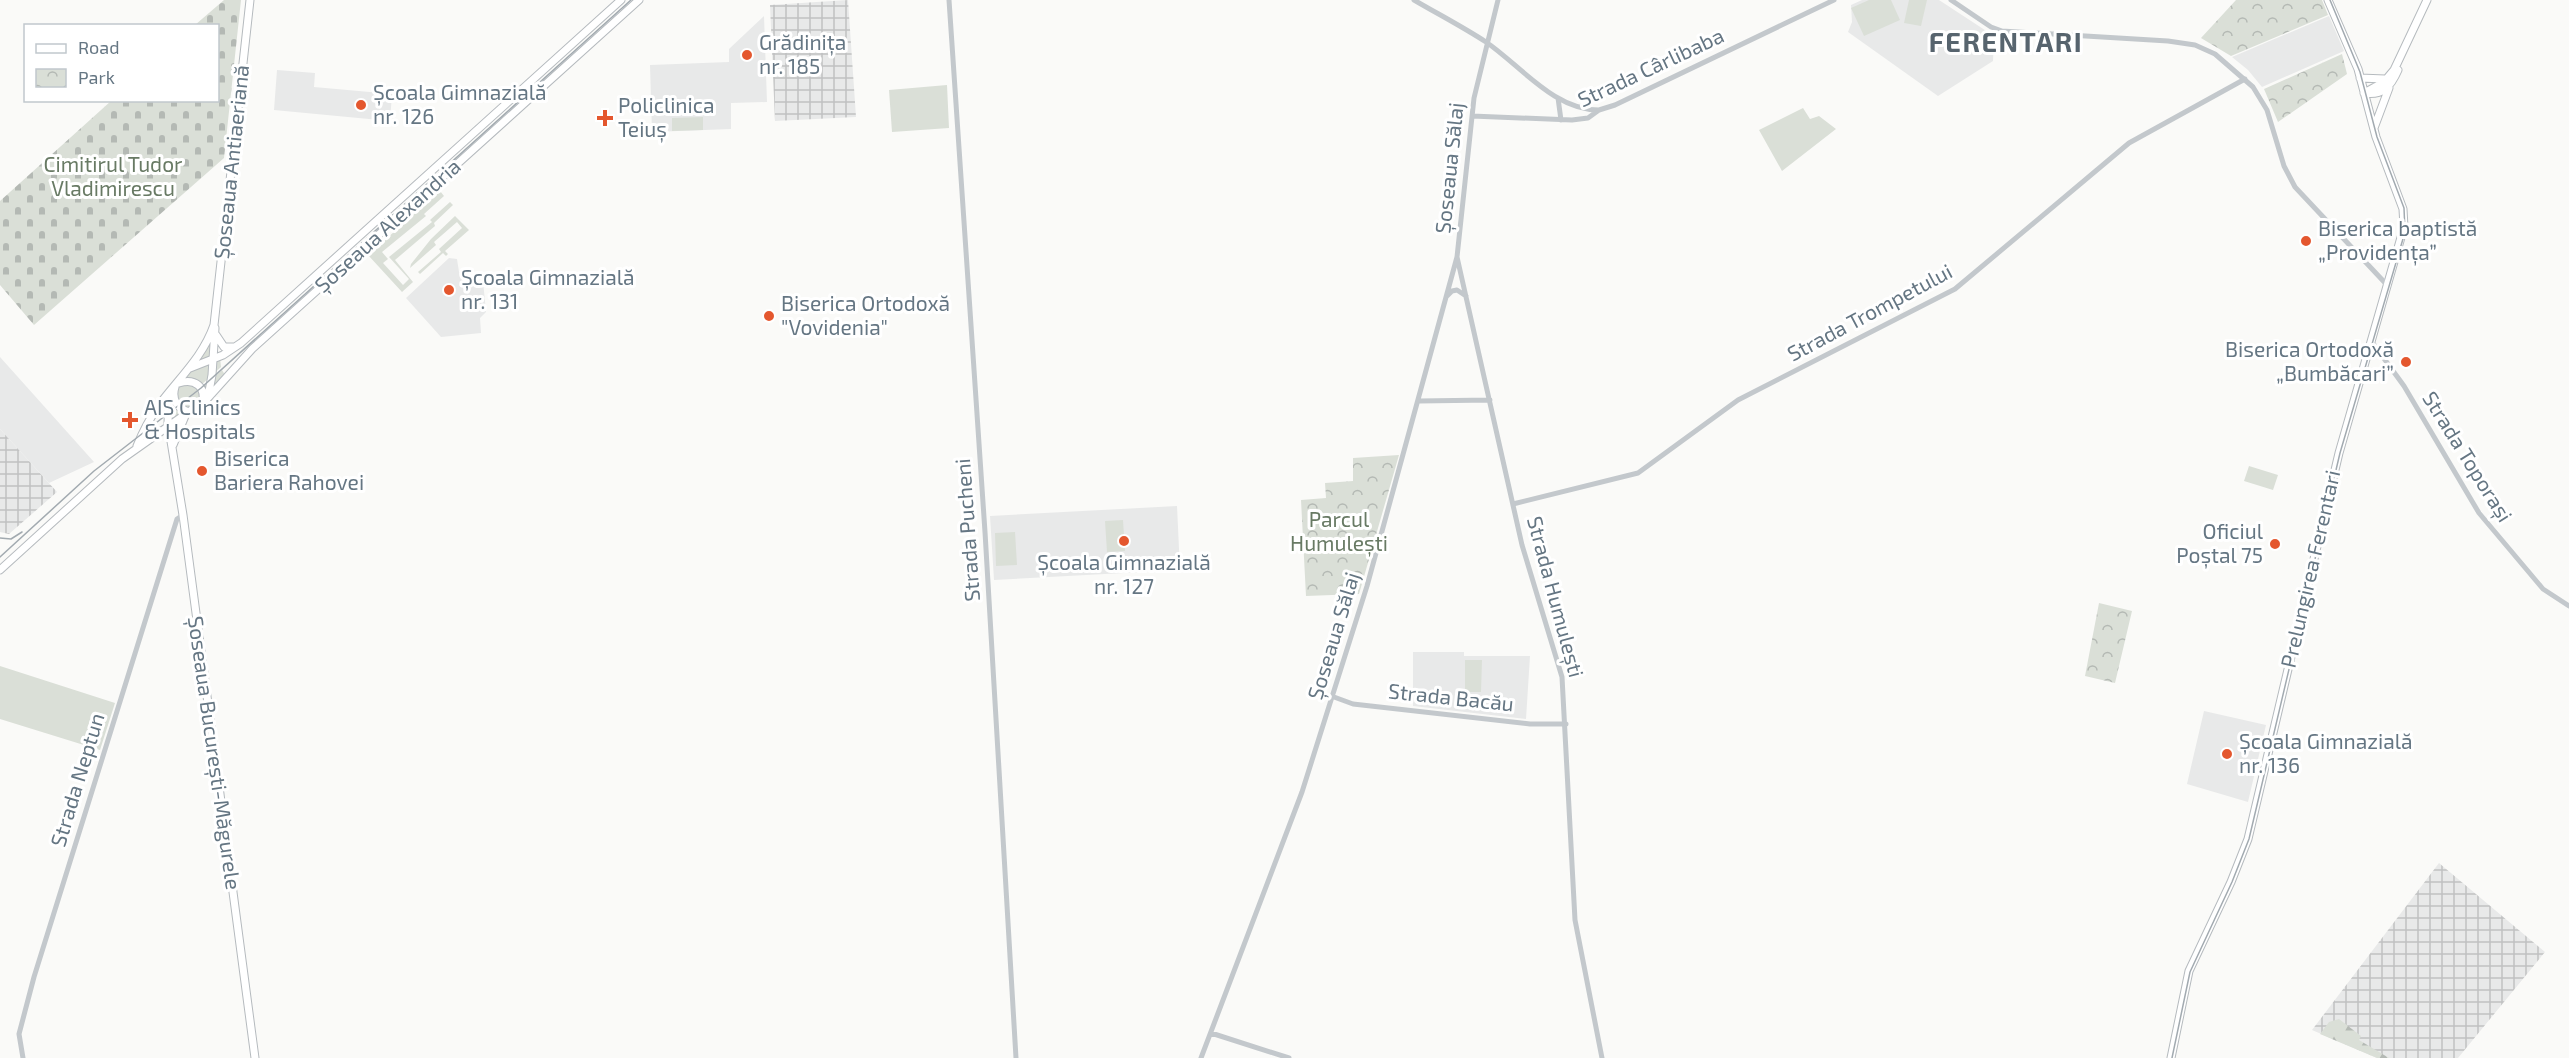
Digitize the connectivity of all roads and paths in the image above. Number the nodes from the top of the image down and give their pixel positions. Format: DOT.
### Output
graph roads {
  1 [pos="250,0"];
  2 [pos="621,0"];
  3 [pos="639,0"];
  4 [pos="949,0"];
  5 [pos="1414,0"];
  6 [pos="1498,0"];
  7 [pos="1834,0"];
  8 [pos="1951,0"];
  9 [pos="2328,0"];
  10 [pos="2427,0"];
  11 [pos="1487,43"];
  12 [pos="2360,78"];
  13 [pos="2245,79"];
  14 [pos="2390,81"];
  15 [pos="2364,93"];
  16 [pos="1558,98"];
  17 [pos="1599,110"];
  18 [pos="1472,116"];
  19 [pos="1561,120"];
  20 [pos="2373,128"];
  21 [pos="1457,257"];
  22 [pos="2388,286"];
  23 [pos="1446,297"];
  24 [pos="1466,297"];
  25 [pos="214,325"];
  26 [pos="216,335"];
  27 [pos="2372,342"];
  28 [pos="236,346"];
  29 [pos="214,359"];
  30 [pos="190,368"];
  31 [pos="177,385"];
  32 [pos="169,394"];
  33 [pos="1490,400"];
  34 [pos="204,401"];
  35 [pos="1419,401"];
  36 [pos="188,414"];
  37 [pos="169,426"];
  38 [pos="152,437"];
  39 [pos="136,447"];
  40 [pos="172,447"];
  41 [pos="1513,504"];
  42 [pos="183,515"];
  43 [pos="2,567"];
  44 [pos="2569,606"];
  45 [pos="1334,697"];
  46 [pos="1566,724"];
  47 [pos="1211,1033"];
  48 [pos="23,1058"];
  49 [pos="255,1058"];
  50 [pos="1016,1058"];
  51 [pos="1201,1058"];
  52 [pos="1289,1058"];
  53 [pos="1602,1058"];
  54 [pos="2171,1058"];
  1 -- 25 [label="main road, Șoseaua Antiaeriană"];
  2 -- 28 [label="main road, Șoseaua Alexandria"];
  3 -- 34 [label="main road, Șoseaua Alexandria"];
  4 -- 50 [label="street, Strada Pucheni"];
  5 -- 11 [label="street"];
  6 -- 11 [label="street, Șoseaua Sălaj"];
  7 -- 17 [label="street, Strada Cârlibaba"];
  8 -- 13 [label="street"];
  9 -- 12 [label="main road, Prelungirea Ferentari"];
  10 -- 14 [label="main road"];
  11 -- 16 [label="street"];
  11 -- 18 [label="street, Șoseaua Sălaj"];
  12 -- 14 [label="main road"];
  12 -- 15 [label="main road, Prelungirea Ferentari"];
  13 -- 22 [label="street"];
  13 -- 41 [label="street, Strada Trompetului"];
  14 -- 15 [label="main road"];
  14 -- 20 [label="main road"];
  15 -- 20 [label="main road, Prelungirea Ferentari"];
  16 -- 17 [label="street"];
  16 -- 19 [label="street"];
  17 -- 19 [label="street, Strada Cârlibaba"];
  18 -- 19 [label="street, Strada Cârlibaba"];
  18 -- 21 [label="street, Șoseaua Sălaj"];
  20 -- 22 [label="main road, Prelungirea Ferentari"];
  21 -- 23 [label="street, Șoseaua Sălaj"];
  21 -- 24 [label="street, Strada Humulești"];
  22 -- 27 [label="main road, Prelungirea Ferentari"];
  23 -- 24 [label="street"];
  23 -- 35 [label="street, Șoseaua Sălaj"];
  24 -- 33 [label="street, Strada Humulești"];
  25 -- 26 [label="main road, Șoseaua Antiaeriană"];
  25 -- 30 [label="main road, Șoseaua Antiaeriană"];
  26 -- 28 [label="main road"];
  26 -- 29 [label="main road, Șoseaua Antiaeriană"];
  27 -- 44 [label="street, Strada Toporași"];
  27 -- 54 [label="main road, Prelungirea Ferentari"];
  28 -- 29 [label="main road, Șoseaua Alexandria"];
  29 -- 30 [label="main road, Șoseaua Alexandria"];
  29 -- 34 [label="main road, Șoseaua Antiaeriană"];
  30 -- 31 [label="main road, Șoseaua Alexandria"];
  31 -- 32 [label="main road, Șoseaua Alexandria"];
  31 -- 34 [label="main road"];
  31 -- 36 [label="main road"];
  32 -- 37 [label="main road, Șoseaua București-Măgurele"];
  32 -- 39 [label="main road, Șoseaua Alexandria"];
  33 -- 35 [label="street"];
  33 -- 41 [label="street, Strada Humulești"];
  34 -- 36 [label="main road, Șoseaua Alexandria"];
  35 -- 45 [label="street, Șoseaua Sălaj"];
  36 -- 37 [label="main road, Șoseaua Alexandria"];
  36 -- 40 [label="main road"];
  37 -- 38 [label="main road, Șoseaua Alexandria"];
  37 -- 40 [label="main road, Șoseaua București-Măgurele"];
  38 -- 39 [label="main road, Șoseaua Alexandria"];
  38 -- 40 [label="main road"];
  39 -- 43 [label="main road, Șoseaua Alexandria"];
  40 -- 42 [label="main road, Șoseaua București-Măgurele"];
  41 -- 46 [label="street, Strada Humulești"];
  42 -- 48 [label="street, Strada Neptun"];
  42 -- 49 [label="main road, Șoseaua București-Măgurele"];
  45 -- 46 [label="street, Strada Bacău"];
  45 -- 47 [label="street, Șoseaua Sălaj"];
  46 -- 53 [label="street, Strada Humulești"];
  47 -- 51 [label="street, Șoseaua Sălaj"];
  47 -- 52 [label="street"];
}
